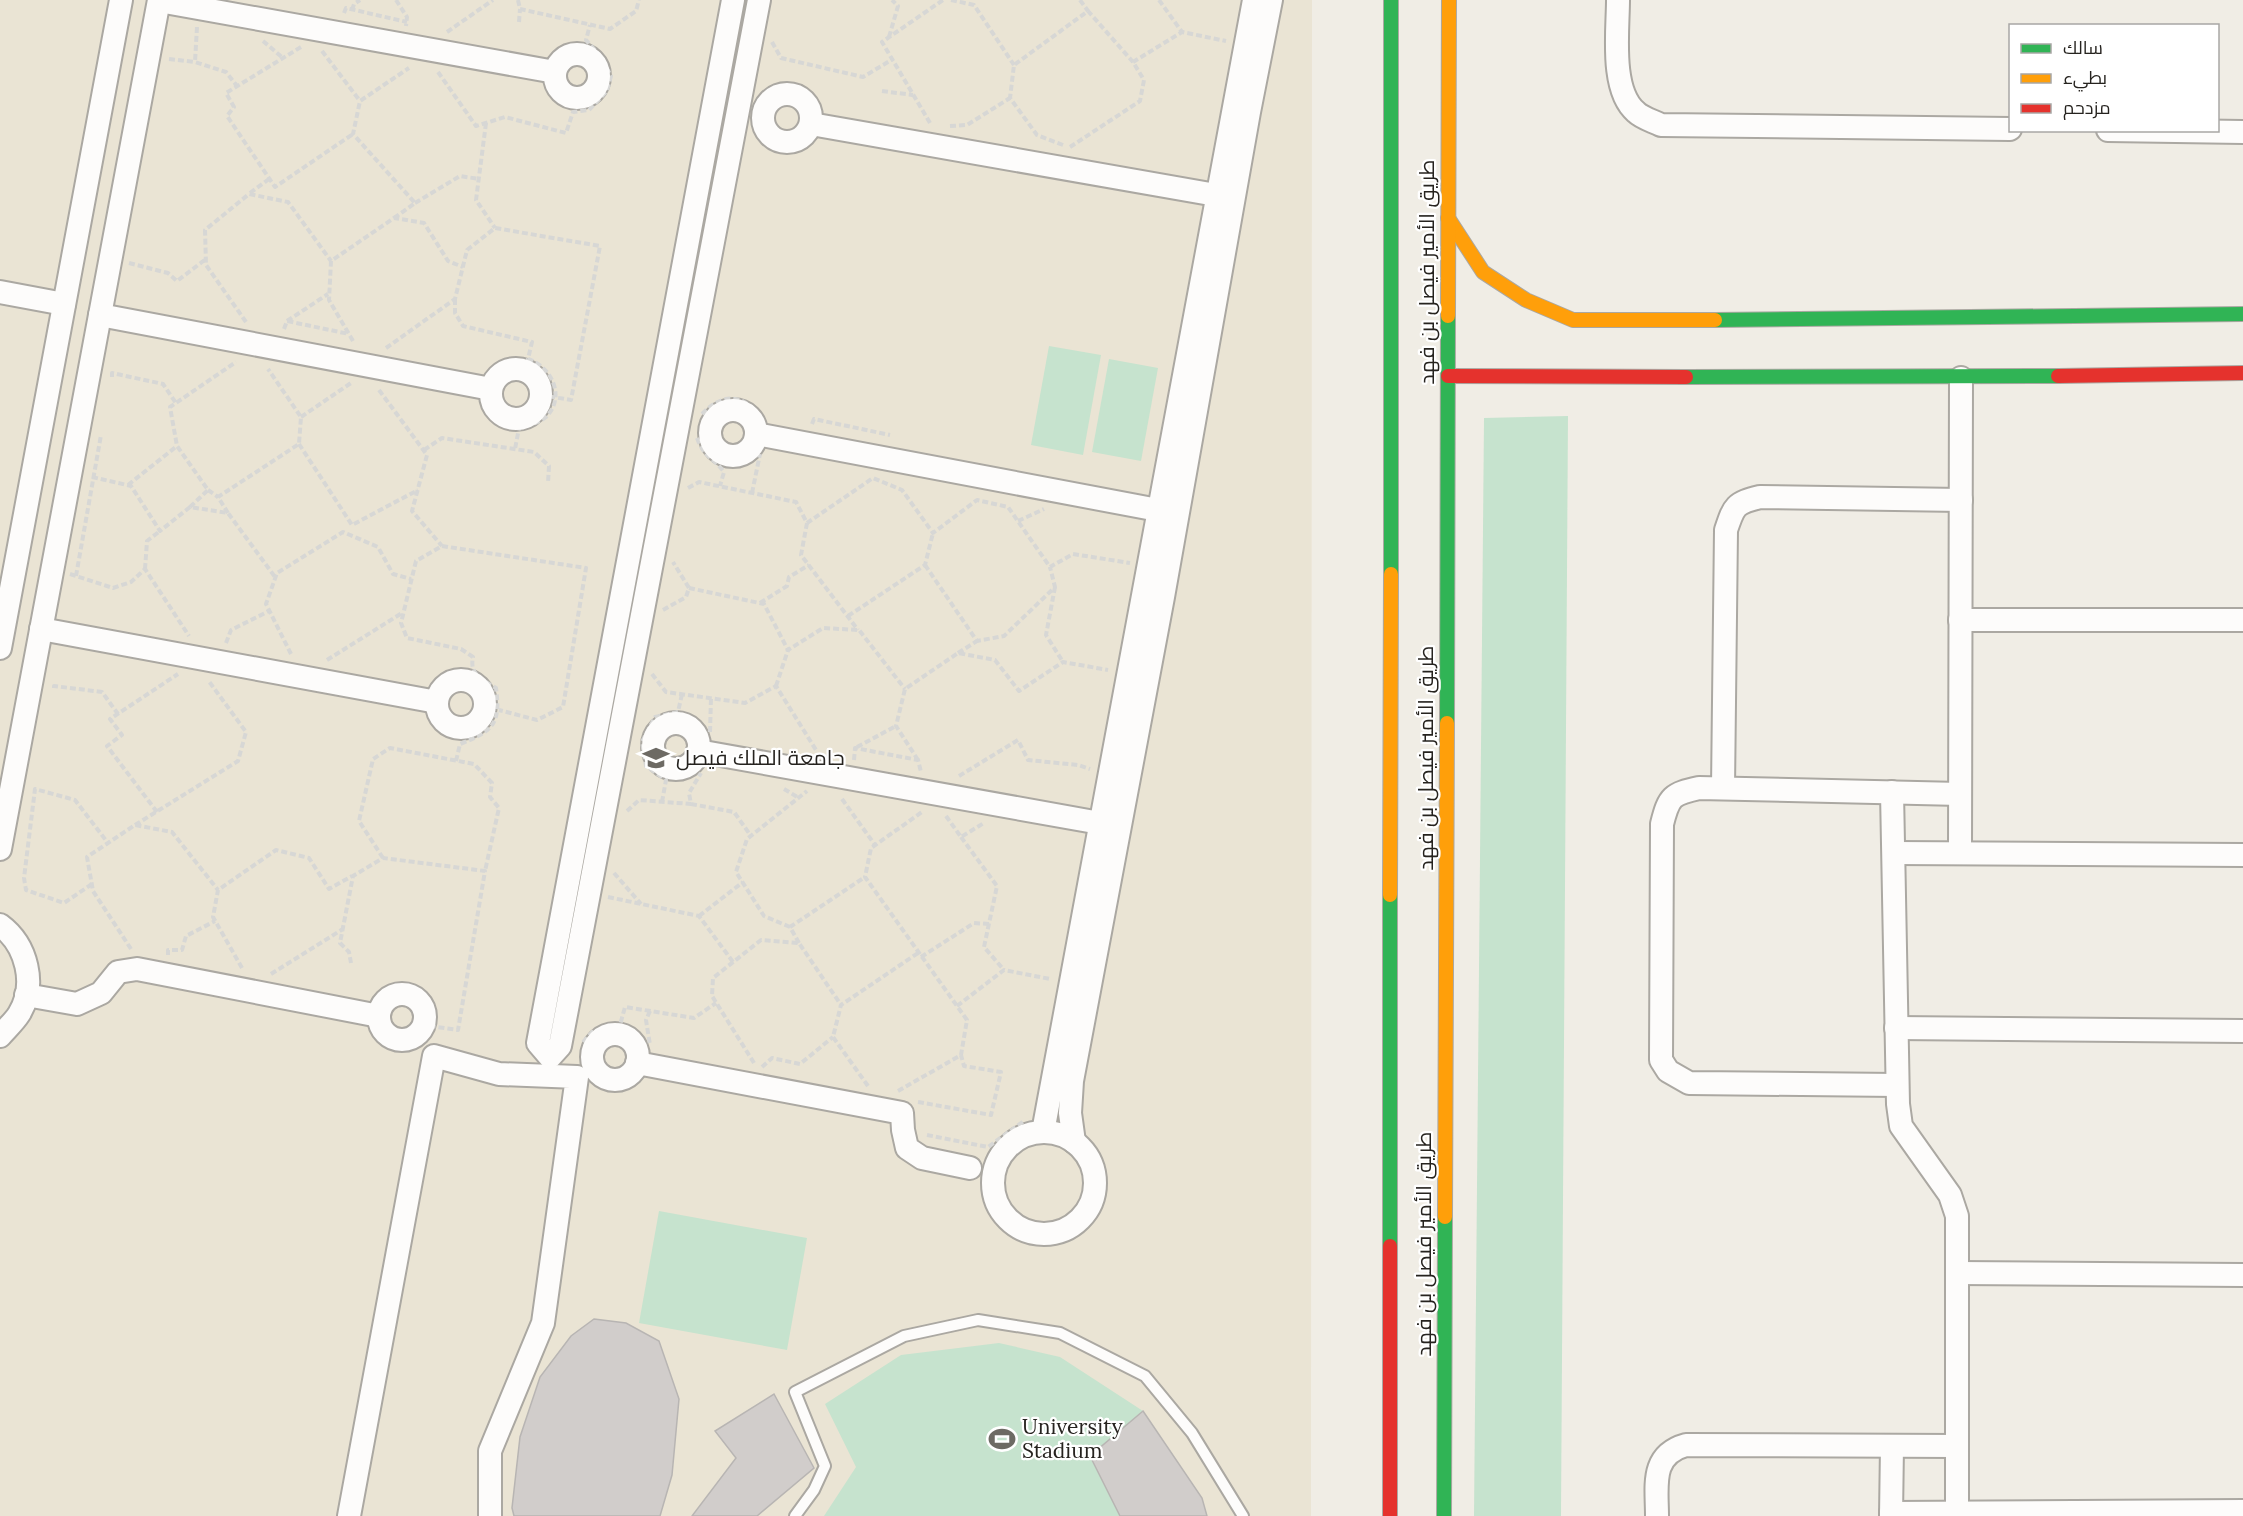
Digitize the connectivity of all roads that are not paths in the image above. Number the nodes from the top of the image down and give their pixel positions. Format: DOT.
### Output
graph roads {
  1 [pos="121,0"];
  2 [pos="733,0"];
  3 [pos="759,0"];
  4 [pos="1254,0"];
  5 [pos="1271,0"];
  6 [pos="1391,0"];
  7 [pos="1449,0"];
  8 [pos="1618,0"];
  9 [pos="159,1"];
  10 [pos="555,72"];
  11 [pos="811,124"];
  12 [pos="2009,129"];
  13 [pos="2219,132"];
  14 [pos="2243,132"];
  15 [pos="1216,195"];
  16 [pos="1448,218"];
  17 [pos="0,292"];
  18 [pos="64,304"];
  19 [pos="2243,314"];
  20 [pos="100,315"];
  21 [pos="2243,373"];
  22 [pos="1448,376"];
  23 [pos="1961,378"];
  24 [pos="490,389"];
  25 [pos="756,434"];
  26 [pos="1961,500"];
  27 [pos="1158,510"];
  28 [pos="3,618"];
  29 [pos="1960,620"];
  30 [pos="2243,620"];
  31 [pos="41,629"];
  32 [pos="0,648"];
  33 [pos="437,702"];
  34 [pos="702,758"];
  35 [pos="1723,788"];
  36 [pos="1892,792"];
  37 [pos="1960,794"];
  38 [pos="1100,823"];
  39 [pos="0,849"];
  40 [pos="1894,853"];
  41 [pos="1960,853"];
  42 [pos="2243,855"];
  43 [pos="0,925"];
  44 [pos="26,994"];
  45 [pos="379,1016"];
  46 [pos="1896,1028"];
  47 [pos="2243,1031"];
  48 [pos="0,1036"];
  49 [pos="549,1049"];
  50 [pos="593,1063"];
  51 [pos="637,1063"];
  52 [pos="1897,1085"];
  53 [pos="1035,1125"];
  54 [pos="1074,1142"];
  55 [pos="998,1164"];
  56 [pos="970,1168"];
  57 [pos="994,1190"];
  58 [pos="1957,1273"];
  59 [pos="2243,1275"];
  60 [pos="1892,1446"];
  61 [pos="1957,1446"];
  62 [pos="2243,1511"];
  63 [pos="1957,1512"];
  64 [pos="1891,1514"];
  65 [pos="2126,1514"];
  66 [pos="349,1516"];
  67 [pos="490,1516"];
  68 [pos="795,1516"];
  69 [pos="1243,1516"];
  70 [pos="1390,1516"];
  71 [pos="1444,1516"];
  72 [pos="1657,1516"];
  1 -- 18 [label="street"];
  2 -- 49 [label="street"];
  3 -- 49 [label="street"];
  4 -- 15 [label="street"];
  5 -- 54 [label="street"];
  6 -- 70 [label="main road, طريق الأمير فيصل بن فهد"];
  7 -- 16 [label="main road, طريق الأمير فيصل بن فهد"];
  8 -- 12 [label="street"];
  9 -- 10 [label="street"];
  9 -- 20 [label="street"];
  11 -- 15 [label="street"];
  13 -- 14 [label="street"];
  15 -- 27 [label="street"];
  16 -- 19 [label="main road"];
  16 -- 22 [label="main road, طريق الأمير فيصل بن فهد"];
  17 -- 18 [label="street"];
  18 -- 28 [label="street"];
  20 -- 24 [label="street"];
  20 -- 31 [label="street"];
  21 -- 23 [label="main road"];
  22 -- 23 [label="main road"];
  22 -- 71 [label="main road, طريق الأمير فيصل بن فهد"];
  23 -- 26 [label="street"];
  24 -- 24 [label="street"];
  25 -- 27 [label="street"];
  26 -- 29 [label="street"];
  26 -- 35 [label="street"];
  27 -- 38 [label="street"];
  28 -- 32 [label="street"];
  29 -- 30 [label="street"];
  29 -- 37 [label="street"];
  31 -- 33 [label="street"];
  31 -- 39 [label="street"];
  34 -- 38 [label="street"];
  35 -- 36 [label="street"];
  35 -- 52 [label="street"];
  36 -- 37 [label="street"];
  36 -- 40 [label="street"];
  37 -- 41 [label="street"];
  38 -- 53 [label="street"];
  40 -- 41 [label="street"];
  40 -- 46 [label="street"];
  41 -- 42 [label="street"];
  43 -- 44 [label="street"];
  44 -- 45 [label="street"];
  44 -- 48 [label="street"];
  45 -- 45 [label="street"];
  46 -- 47 [label="street"];
  46 -- 52 [label="street"];
  49 -- 50 [label="street"];
  50 -- 51 [label="street"];
  50 -- 51 [label="street"];
  51 -- 56 [label="street"];
  52 -- 58 [label="street"];
  53 -- 54 [label="street"];
  53 -- 55 [label="street"];
  54 -- 57 [label="street"];
  55 -- 56 [label="street"];
  55 -- 57 [label="street"];
  56 -- 57 [label="street"];
  58 -- 59 [label="street"];
  58 -- 61 [label="street"];
  60 -- 61 [label="street"];
  60 -- 64 [label="street"];
  60 -- 72 [label="street"];
  61 -- 63 [label="street"];
  62 -- 65 [label="street"];
  63 -- 64 [label="street"];
  63 -- 65 [label="street"];
  66 -- 67 [label="street"];
  68 -- 69 [label="lane"];
}
